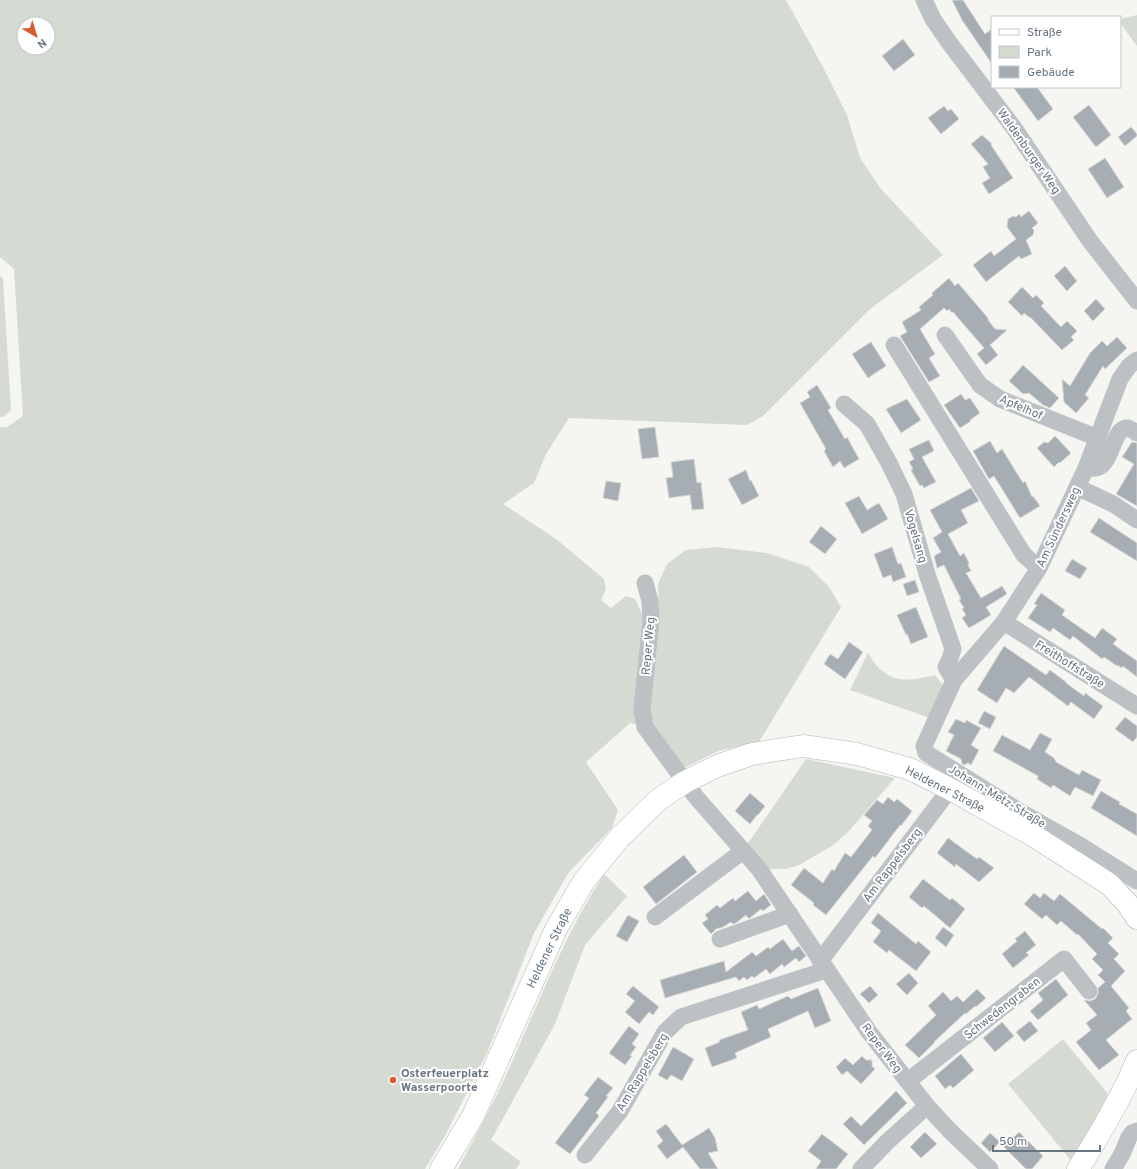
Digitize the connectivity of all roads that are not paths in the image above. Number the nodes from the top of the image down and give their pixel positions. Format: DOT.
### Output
graph roads {
  1 [pos="924,0"];
  2 [pos="1137,301"];
  3 [pos="945,335"];
  4 [pos="894,345"];
  5 [pos="1137,360"];
  6 [pos="844,404"];
  7 [pos="1137,432"];
  8 [pos="1098,438"];
  9 [pos="1086,468"];
  10 [pos="1077,487"];
  11 [pos="1137,520"];
  12 [pos="1039,568"];
  13 [pos="645,583"];
  14 [pos="1004,622"];
  15 [pos="954,680"];
  16 [pos="1137,706"];
  17 [pos="684,782"];
  18 [pos="950,789"];
  19 [pos="743,851"];
  20 [pos="1137,881"];
  21 [pos="790,914"];
  22 [pos="655,917"];
  23 [pos="1137,918"];
  24 [pos="720,939"];
  25 [pos="823,965"];
  26 [pos="1089,991"];
  27 [pos="1137,1061"];
  28 [pos="908,1081"];
  29 [pos="927,1106"];
  30 [pos="1137,1131"];
  31 [pos="585,1155"];
  32 [pos="985,1167"];
  33 [pos="441,1169"];
  34 [pos="861,1169"];
  35 [pos="1078,1169"];
  36 [pos="1113,1169"];
  1 -- 2 [label="street, Waldenburger Weg"];
  3 -- 8 [label="street, Apfelhof"];
  4 -- 12 [label="street"];
  5 -- 8 [label="street, Am Sündersweg"];
  6 -- 15 [label="street, Vogelsang"];
  7 -- 9 [label="street"];
  8 -- 9 [label="street, Am Sündersweg"];
  9 -- 10 [label="street, Am Sündersweg"];
  10 -- 11 [label="street"];
  10 -- 12 [label="street, Am Sündersweg"];
  12 -- 14 [label="street, Am Sündersweg"];
  13 -- 17 [label="street, Reper Weg"];
  14 -- 15 [label="street, Am Sündersweg"];
  14 -- 16 [label="street, Freithoffstraße"];
  15 -- 20 [label="street, Johann-Metz-Straße"];
  17 -- 18 [label="main road, Heldener Straße"];
  17 -- 19 [label="street, Reper Weg"];
  17 -- 33 [label="main road, Heldener Straße"];
  18 -- 23 [label="main road, Heldener Straße"];
  18 -- 25 [label="street, Am Rappelsberg"];
  19 -- 21 [label="street, Reper Weg"];
  19 -- 22 [label="street"];
  21 -- 24 [label="street"];
  21 -- 25 [label="street, Reper Weg"];
  25 -- 28 [label="street, Reper Weg"];
  25 -- 31 [label="street, Am Rappelsberg"];
  26 -- 28 [label="street, Schwedengraben"];
  27 -- 35 [label="main road"];
  28 -- 29 [label="street, Reper Weg"];
  29 -- 32 [label="street, Reper Weg"];
  29 -- 34 [label="street"];
  30 -- 36 [label="street"];
}
